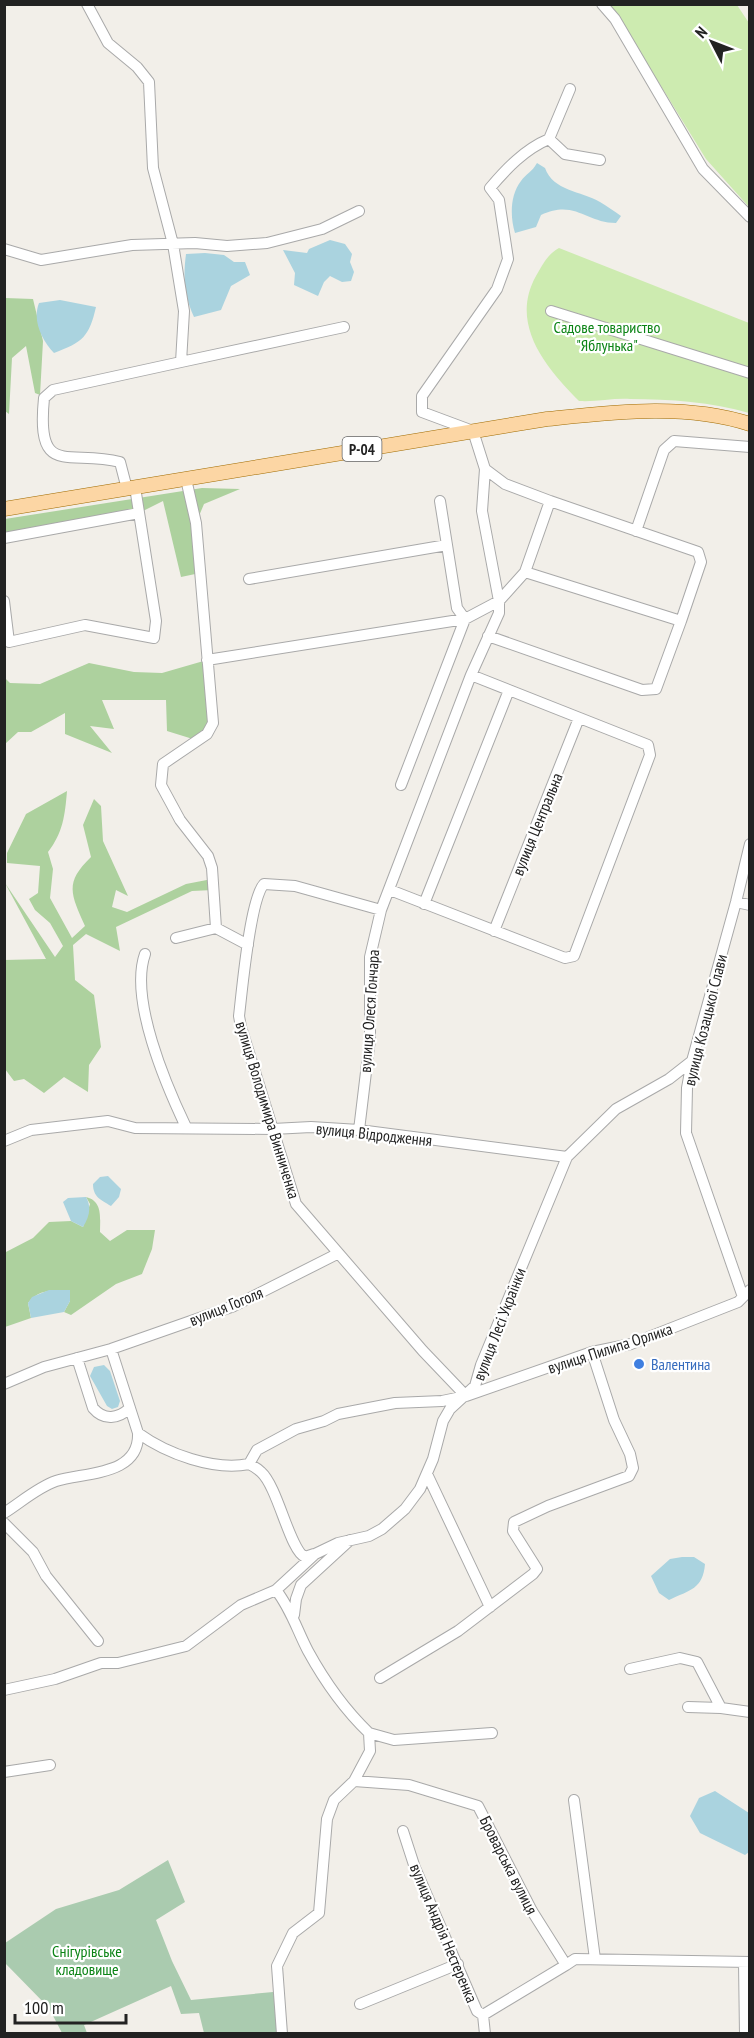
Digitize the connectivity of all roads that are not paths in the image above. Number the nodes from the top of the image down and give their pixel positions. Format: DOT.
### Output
graph roads {
  1 [pos="87,4"];
  2 [pos="602,4"];
  3 [pos="570,89"];
  4 [pos="549,139"];
  5 [pos="600,160"];
  6 [pos="359,211"];
  7 [pos="750,217"];
  8 [pos="173,244"];
  9 [pos="4,249"];
  10 [pos="551,311"];
  11 [pos="344,327"];
  12 [pos="181,362"];
  13 [pos="750,373"];
  14 [pos="750,424"];
  15 [pos="473,431"];
  16 [pos="750,447"];
  17 [pos="484,469"];
  18 [pos="186,479"];
  19 [pos="131,488"];
  20 [pos="440,501"];
  21 [pos="550,501"];
  22 [pos="4,509"];
  23 [pos="140,513"];
  24 [pos="636,531"];
  25 [pos="4,538"];
  26 [pos="447,545"];
  27 [pos="525,572"];
  28 [pos="249,579"];
  29 [pos="4,601"];
  30 [pos="499,601"];
  31 [pos="465,619"];
  32 [pos="681,621"];
  33 [pos="488,636"];
  34 [pos="207,660"];
  35 [pos="471,675"];
  36 [pos="509,690"];
  37 [pos="579,718"];
  38 [pos="400,784"];
  39 [pos="750,844"];
  40 [pos="389,892"];
  41 [pos="736,902"];
  42 [pos="424,904"];
  43 [pos="750,905"];
  44 [pos="381,910"];
  45 [pos="216,928"];
  46 [pos="494,931"];
  47 [pos="176,938"];
  48 [pos="248,945"];
  49 [pos="145,954"];
  50 [pos="692,1061"];
  51 [pos="669,1079"];
  52 [pos="687,1088"];
  53 [pos="186,1127"];
  54 [pos="273,1130"];
  55 [pos="359,1130"];
  56 [pos="4,1141"];
  57 [pos="567,1157"];
  58 [pos="337,1254"];
  59 [pos="746,1293"];
  60 [pos="111,1349"];
  61 [pos="592,1352"];
  62 [pos="77,1358"];
  63 [pos="4,1384"];
  64 [pos="466,1396"];
  65 [pos="130,1408"];
  66 [pos="138,1433"];
  67 [pos="249,1464"];
  68 [pos="427,1473"];
  69 [pos="4,1513"];
  70 [pos="4,1523"];
  71 [pos="350,1540"];
  72 [pos="315,1554"];
  73 [pos="276,1590"];
  74 [pos="490,1607"];
  75 [pos="294,1619"];
  76 [pos="98,1641"];
  77 [pos="630,1669"];
  78 [pos="380,1678"];
  79 [pos="4,1690"];
  80 [pos="688,1707"];
  81 [pos="721,1708"];
  82 [pos="750,1712"];
  83 [pos="369,1733"];
  84 [pos="492,1733"];
  85 [pos="50,1765"];
  86 [pos="4,1773"];
  87 [pos="354,1781"];
  88 [pos="574,1800"];
  89 [pos="403,1831"];
  90 [pos="595,1959"];
  91 [pos="747,1962"];
  92 [pos="458,1964"];
  93 [pos="566,1965"];
  94 [pos="360,2004"];
  95 [pos="483,2015"];
  96 [pos="282,2034"];
  97 [pos="485,2034"];
  98 [pos="746,2034"];
  1 -- 8 [label="street"];
  2 -- 7 [label="street"];
  3 -- 4 [label="street"];
  4 -- 5 [label="street"];
  4 -- 15 [label="street"];
  6 -- 8 [label="street"];
  8 -- 9 [label="street"];
  8 -- 12 [label="street"];
  10 -- 13 [label="street"];
  11 -- 12 [label="street"];
  12 -- 19 [label="street"];
  14 -- 15 [label="main road, Р-04"];
  15 -- 17 [label="street"];
  15 -- 18 [label="main road, Р-04"];
  16 -- 24 [label="street"];
  17 -- 21 [label="street"];
  17 -- 30 [label="street"];
  18 -- 19 [label="main road, Р-04"];
  18 -- 34 [label="street"];
  19 -- 22 [label="main road, Р-04"];
  19 -- 23 [label="street"];
  20 -- 26 [label="street"];
  21 -- 24 [label="street"];
  21 -- 27 [label="street"];
  23 -- 25 [label="street"];
  23 -- 29 [label="street"];
  24 -- 32 [label="street"];
  26 -- 28 [label="street"];
  26 -- 31 [label="street"];
  27 -- 30 [label="street"];
  27 -- 32 [label="street"];
  30 -- 31 [label="street"];
  30 -- 33 [label="street, вулиця Олеся Гончара"];
  31 -- 34 [label="street"];
  31 -- 38 [label="street"];
  32 -- 33 [label="street"];
  33 -- 35 [label="street, вулиця Олеся Гончара"];
  34 -- 45 [label="street"];
  35 -- 36 [label="street"];
  35 -- 40 [label="street, вулиця Олеся Гончара"];
  36 -- 37 [label="street"];
  36 -- 42 [label="street"];
  37 -- 46 [label="street, вулиця Центральна"];
  37 -- 46 [label="street"];
  39 -- 41 [label="street, вулиця Козацької Слави"];
  40 -- 42 [label="street"];
  40 -- 44 [label="street, вулиця Олеся Гончара"];
  41 -- 43 [label="street"];
  41 -- 50 [label="street, вулиця Козацької Слави"];
  42 -- 46 [label="street"];
  44 -- 48 [label="street, вулиця Володимира Винниченка"];
  44 -- 55 [label="street, вулиця Олеся Гончара"];
  45 -- 47 [label="street"];
  45 -- 48 [label="street"];
  48 -- 54 [label="street, вулиця Володимира Винниченка"];
  49 -- 53 [label="street"];
  50 -- 51 [label="street, вулиця Лесі Українки"];
  50 -- 52 [label="street, вулиця Козацької Слави"];
  51 -- 52 [label="street"];
  51 -- 57 [label="street, вулиця Лесі Українки"];
  52 -- 59 [label="street, вулиця Козацької Слави"];
  53 -- 54 [label="street, вулиця Відродження"];
  53 -- 56 [label="street, вулиця Відродження"];
  54 -- 55 [label="street, вулиця Відродження"];
  54 -- 58 [label="street, вулиця Володимира Винниченка"];
  55 -- 57 [label="street, вулиця Відродження"];
  57 -- 64 [label="street, вулиця Лесі Українки"];
  58 -- 60 [label="street, вулиця Гоголя"];
  58 -- 64 [label="street, вулиця Володимира Винниченка"];
  59 -- 61 [label="street, вулиця Пилипа Орлика"];
  60 -- 62 [label="street, вулиця Гоголя"];
  60 -- 65 [label="street"];
  61 -- 64 [label="street, вулиця Пилипа Орлика"];
  61 -- 74 [label="street"];
  62 -- 63 [label="street, вулиця Гоголя"];
  62 -- 65 [label="street"];
  64 -- 67 [label="street, вулиця Пилипа Орлика"];
  64 -- 68 [label="street, вулиця Лесі Українки"];
  65 -- 66 [label="street"];
  66 -- 67 [label="street"];
  66 -- 69 [label="street"];
  67 -- 72 [label="street"];
  68 -- 71 [label="street, вулиця Лесі Українки"];
  68 -- 74 [label="street"];
  70 -- 76 [label="street"];
  71 -- 72 [label="street, вулиця Лесі Українки"];
  71 -- 75 [label="street"];
  72 -- 73 [label="street, вулиця Лесі Українки"];
  73 -- 75 [label="street"];
  73 -- 79 [label="street, вулиця Лесі Українки"];
  74 -- 78 [label="street"];
  75 -- 83 [label="street"];
  77 -- 81 [label="street"];
  80 -- 81 [label="street"];
  81 -- 82 [label="street"];
  83 -- 84 [label="street"];
  83 -- 87 [label="street"];
  85 -- 86 [label="street"];
  87 -- 93 [label="street, Броварська вулиця"];
  87 -- 96 [label="street"];
  88 -- 90 [label="street"];
  89 -- 92 [label="street, вулиця Андрія Нестеренка"];
  90 -- 91 [label="street"];
  90 -- 93 [label="street"];
  91 -- 98 [label="street"];
  92 -- 94 [label="street"];
  92 -- 95 [label="street, вулиця Андрія Нестеренка"];
  93 -- 95 [label="street"];
  95 -- 97 [label="street, вулиця Андрія Нестеренка"];
}
